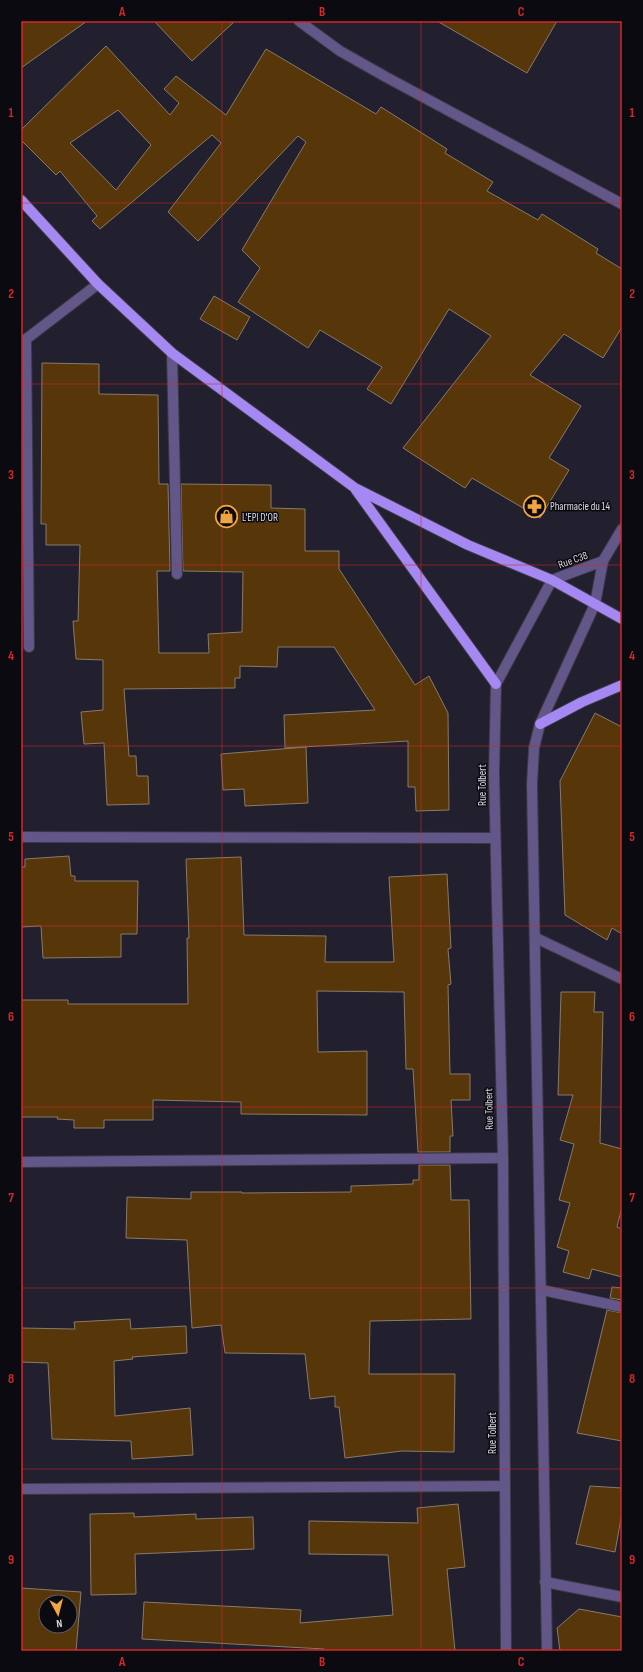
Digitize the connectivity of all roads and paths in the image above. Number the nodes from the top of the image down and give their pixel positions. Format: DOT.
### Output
graph roads {
  1 [pos="316,21"];
  2 [pos="302,24"];
  3 [pos="21,200"];
  4 [pos="622,204"];
  5 [pos="98,284"];
  6 [pos="23,342"];
  7 [pos="172,353"];
  8 [pos="355,488"];
  9 [pos="622,529"];
  10 [pos="603,562"];
  11 [pos="177,574"];
  12 [pos="552,580"];
  13 [pos="595,604"];
  14 [pos="622,619"];
  15 [pos="29,647"];
  16 [pos="496,684"];
  17 [pos="622,685"];
  18 [pos="540,724"];
  19 [pos="21,837"];
  20 [pos="494,838"];
  21 [pos="536,938"];
  22 [pos="622,979"];
  23 [pos="503,1158"];
  24 [pos="21,1162"];
  25 [pos="542,1290"];
  26 [pos="622,1307"];
  27 [pos="504,1486"];
  28 [pos="21,1489"];
  29 [pos="545,1582"];
  30 [pos="622,1597"];
  31 [pos="506,1651"];
  32 [pos="547,1651"];
  1 -- 2 [label="street"];
  2 -- 4 [label="street"];
  3 -- 5 [label="main road"];
  5 -- 6 [label="street"];
  5 -- 7 [label="main road"];
  6 -- 15 [label="street"];
  7 -- 8 [label="main road"];
  7 -- 11 [label="street"];
  8 -- 12 [label="main road"];
  8 -- 16 [label="main road"];
  9 -- 10 [label="street, Rue C38"];
  10 -- 12 [label="street, Rue C38"];
  10 -- 13 [label="street, Rue C38"];
  12 -- 13 [label="main road"];
  12 -- 16 [label="street, Rue Tolbert"];
  13 -- 14 [label="main road"];
  13 -- 18 [label="street"];
  16 -- 20 [label="street, Rue Tolbert"];
  17 -- 18 [label="main road"];
  18 -- 21 [label="street"];
  19 -- 20 [label="street"];
  20 -- 23 [label="street, Rue Tolbert"];
  21 -- 22 [label="street"];
  21 -- 25 [label="street"];
  23 -- 24 [label="street"];
  23 -- 27 [label="street, Rue Tolbert"];
  25 -- 26 [label="street"];
  25 -- 29 [label="street"];
  27 -- 28 [label="street"];
  27 -- 31 [label="street, Rue Tolbert"];
  29 -- 30 [label="street"];
  29 -- 32 [label="street"];
}
